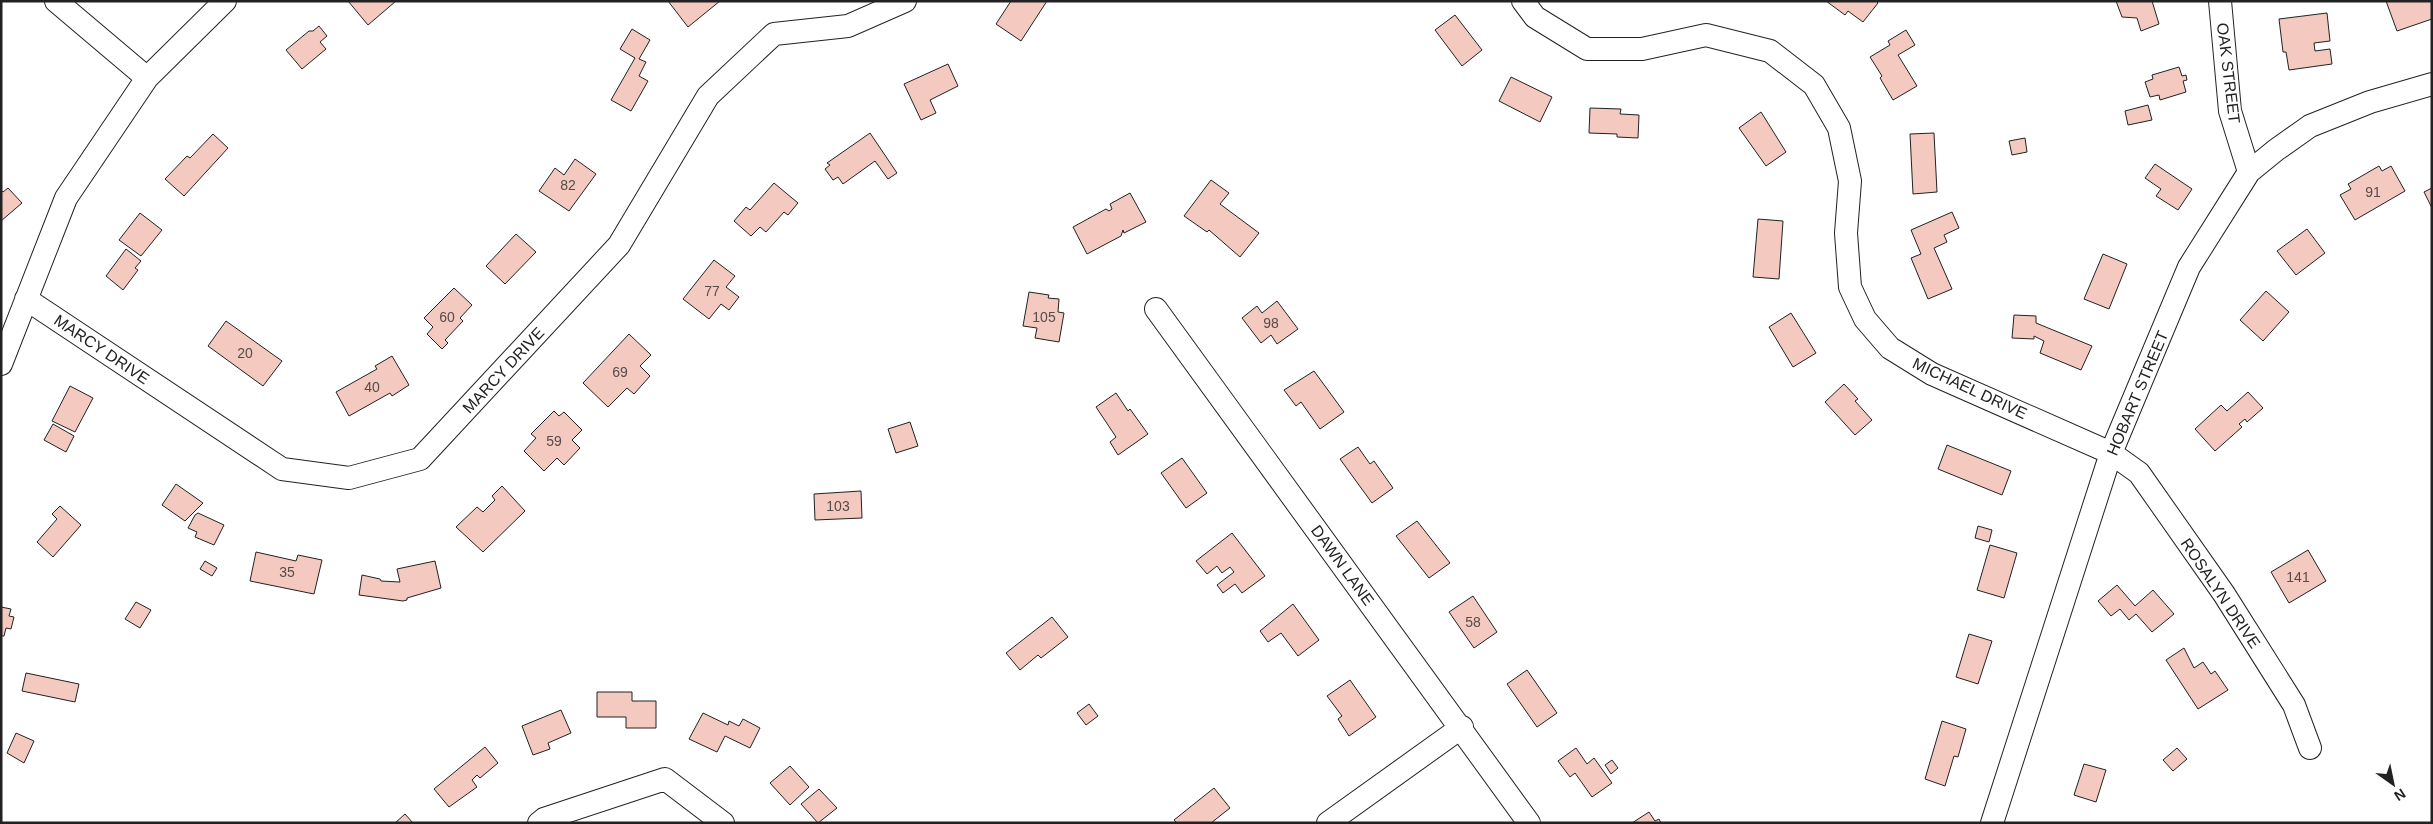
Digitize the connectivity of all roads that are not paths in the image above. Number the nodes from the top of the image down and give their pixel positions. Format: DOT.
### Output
graph roads {
  1 [pos="56,1"];
  2 [pos="225,1"];
  3 [pos="905,1"];
  4 [pos="1523,1"];
  5 [pos="2220,1"];
  6 [pos="147,78"];
  7 [pos="2432,84"];
  8 [pos="2249,172"];
  9 [pos="26,299"];
  10 [pos="1156,309"];
  11 [pos="1,364"];
  12 [pos="2111,452"];
  13 [pos="1462,727"];
  14 [pos="2310,748"];
  15 [pos="540,823"];
  16 [pos="723,823"];
  17 [pos="1328,823"];
  18 [pos="1530,823"];
  19 [pos="1992,823"];
  1 -- 6 [label="street"];
  2 -- 6 [label="street"];
  3 -- 9 [label="street, MARCY DRIVE"];
  4 -- 12 [label="street, MICHAEL DRIVE"];
  5 -- 8 [label="street, OAK STREET"];
  6 -- 9 [label="street"];
  7 -- 8 [label="street, HOBART STREET"];
  8 -- 12 [label="street, HOBART STREET"];
  9 -- 11 [label="street"];
  10 -- 13 [label="street, DAWN LANE"];
  12 -- 14 [label="street, ROSALYN DRIVE"];
  12 -- 19 [label="street, HOBART STREET"];
  13 -- 17 [label="street"];
  13 -- 18 [label="street, DAWN LANE"];
  15 -- 16 [label="street"];
}
